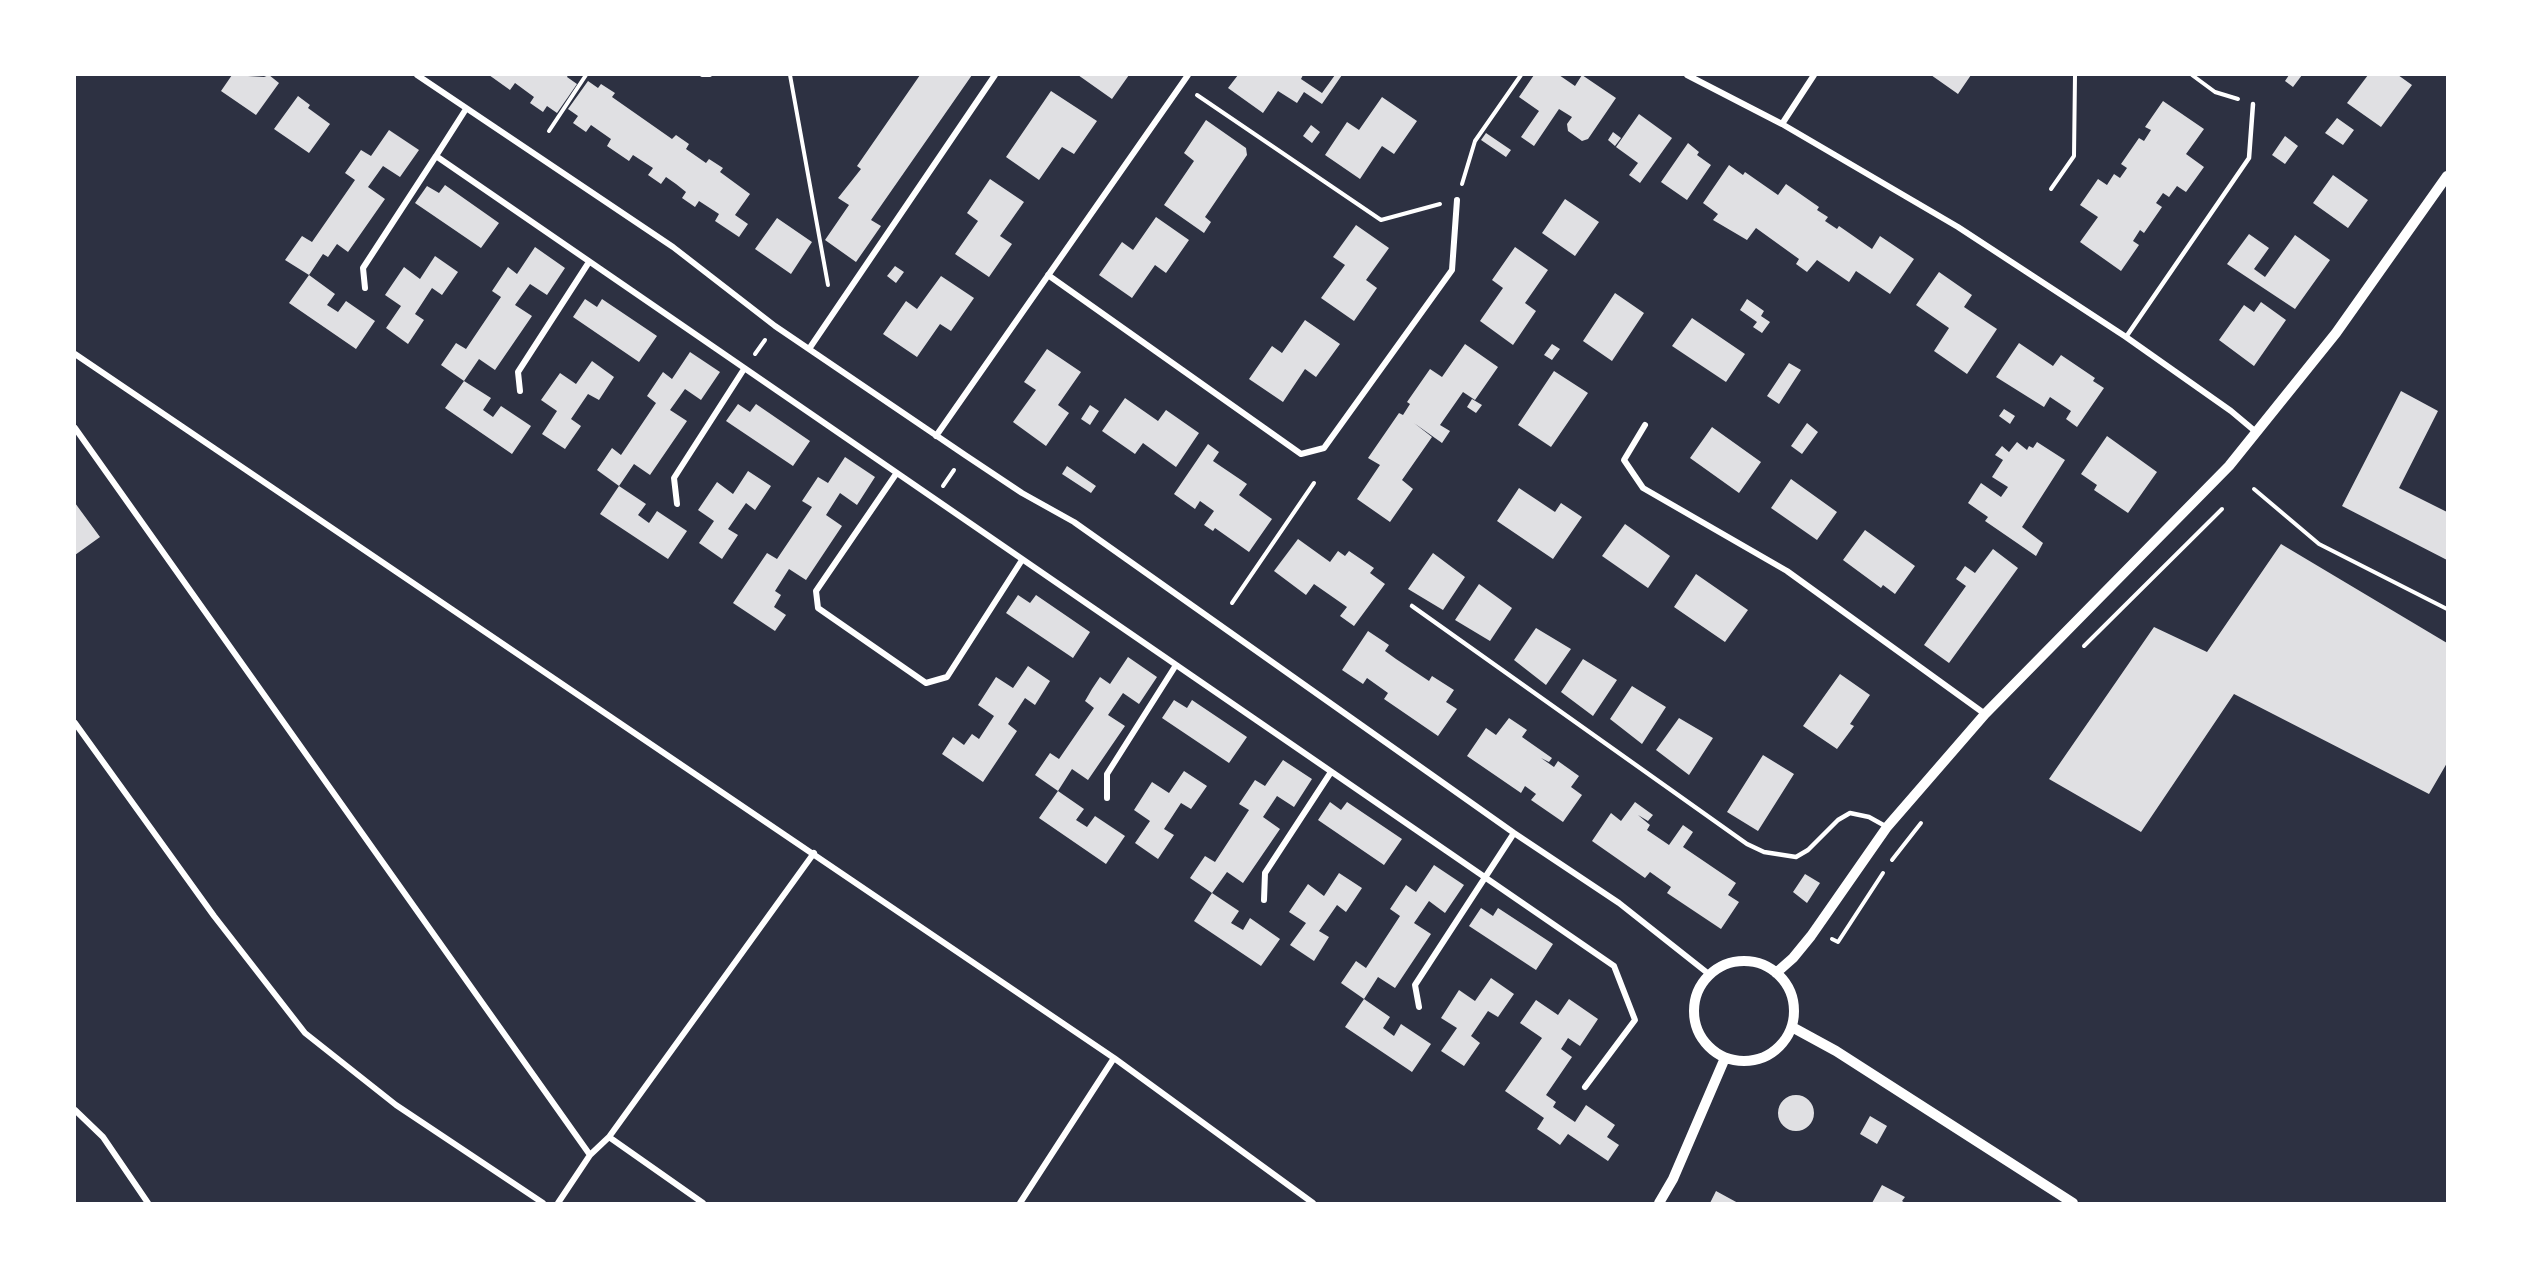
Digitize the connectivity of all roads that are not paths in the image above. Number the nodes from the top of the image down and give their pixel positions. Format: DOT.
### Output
graph roads {
  1 [pos="417,75"];
  2 [pos="995,75"];
  3 [pos="1188,75"];
  4 [pos="1687,75"];
  5 [pos="1814,75"];
  6 [pos="2253,104"];
  7 [pos="466,109"];
  8 [pos="1782,124"];
  9 [pos="436,156"];
  10 [pos="2447,176"];
  11 [pos="1457,200"];
  12 [pos="589,262"];
  13 [pos="1048,275"];
  14 [pos="365,288"];
  15 [pos="2126,337"];
  16 [pos="808,349"];
  17 [pos="75,354"];
  18 [pos="744,369"];
  19 [pos="520,391"];
  20 [pos="1645,425"];
  21 [pos="75,428"];
  22 [pos="2256,432"];
  23 [pos="936,436"];
  24 [pos="896,474"];
  25 [pos="677,504"];
  26 [pos="1022,560"];
  27 [pos="1412,606"];
  28 [pos="1176,665"];
  29 [pos="1985,714"];
  30 [pos="75,723"];
  31 [pos="1331,771"];
  32 [pos="1107,798"];
  33 [pos="1887,827"];
  34 [pos="1514,833"];
  35 [pos="814,853"];
  36 [pos="1485,876"];
  37 [pos="1264,900"];
  38 [pos="1776,972"];
  39 [pos="1710,975"];
  40 [pos="1419,1007"];
  41 [pos="1792,1028"];
  42 [pos="1114,1058"];
  43 [pos="1725,1058"];
  44 [pos="1585,1087"];
  45 [pos="75,1110"];
  46 [pos="609,1137"];
  47 [pos="590,1155"];
  48 [pos="148,1203"];
  49 [pos="543,1203"];
  50 [pos="558,1203"];
  51 [pos="703,1203"];
  52 [pos="1020,1203"];
  53 [pos="1313,1203"];
  54 [pos="1659,1203"];
  55 [pos="2073,1203"];
  1 -- 7 [label="street"];
  2 -- 16 [label="street"];
  3 -- 13 [label="street"];
  4 -- 8 [label="street"];
  5 -- 8 [label="street"];
  6 -- 15 [label="lane"];
  7 -- 9 [label="street"];
  7 -- 16 [label="street"];
  8 -- 15 [label="street"];
  9 -- 12 [label="street"];
  9 -- 14 [label="street"];
  10 -- 22 [label="street"];
  11 -- 13 [label="street"];
  12 -- 18 [label="street"];
  12 -- 19 [label="street"];
  13 -- 23 [label="street"];
  15 -- 22 [label="street"];
  16 -- 23 [label="street"];
  17 -- 35 [label="street"];
  18 -- 24 [label="street"];
  18 -- 25 [label="street"];
  20 -- 29 [label="street"];
  21 -- 47 [label="street"];
  22 -- 29 [label="street"];
  23 -- 34 [label="street"];
  24 -- 26 [label="street"];
  24 -- 26 [label="street"];
  26 -- 28 [label="street"];
  27 -- 33 [label="lane"];
  28 -- 31 [label="street"];
  28 -- 32 [label="street"];
  29 -- 33 [label="street"];
  30 -- 49 [label="street"];
  31 -- 36 [label="street"];
  31 -- 37 [label="street"];
  33 -- 38 [label="street"];
  34 -- 36 [label="street"];
  34 -- 39 [label="street"];
  35 -- 42 [label="street"];
  35 -- 46 [label="street"];
  36 -- 40 [label="street"];
  36 -- 44 [label="street"];
  38 -- 39 [label="street"];
  38 -- 41 [label="street"];
  39 -- 43 [label="street"];
  41 -- 43 [label="street"];
  41 -- 55 [label="street"];
  42 -- 52 [label="street"];
  42 -- 53 [label="street"];
  43 -- 54 [label="street"];
  45 -- 48 [label="street"];
  46 -- 47 [label="street"];
  46 -- 51 [label="street"];
  47 -- 50 [label="street"];
}
